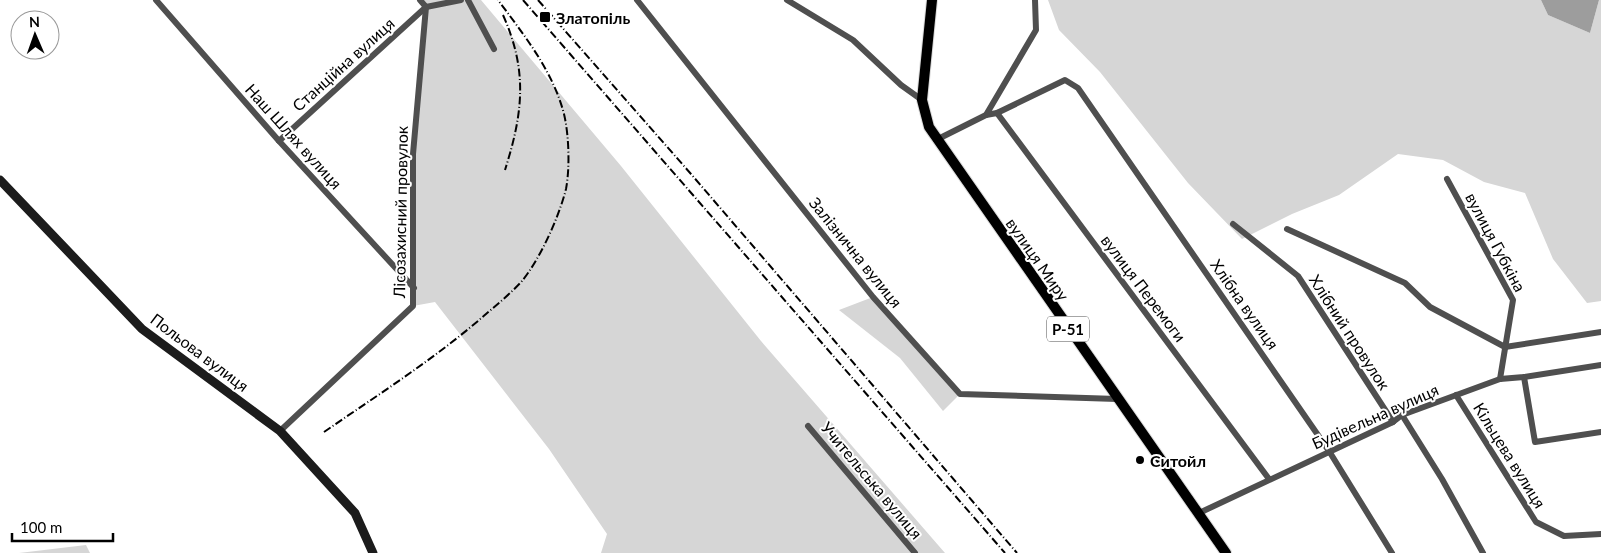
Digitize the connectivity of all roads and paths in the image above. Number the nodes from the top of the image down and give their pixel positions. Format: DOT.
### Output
graph roads {
  1 [pos="156,0"];
  2 [pos="420,0"];
  3 [pos="461,0"];
  4 [pos="468,0"];
  5 [pos="637,0"];
  6 [pos="787,0"];
  7 [pos="932,0"];
  8 [pos="1035,0"];
  9 [pos="426,7"];
  10 [pos="494,48"];
  11 [pos="922,100"];
  12 [pos="997,114"];
  13 [pos="986,115"];
  14 [pos="936,140"];
  15 [pos="280,141"];
  16 [pos="1447,179"];
  17 [pos="0,180"];
  18 [pos="1233,224"];
  19 [pos="1287,229"];
  20 [pos="414,288"];
  21 [pos="1601,332"];
  22 [pos="1505,347"];
  23 [pos="1601,365"];
  24 [pos="1524,377"];
  25 [pos="1500,379"];
  26 [pos="1456,395"];
  27 [pos="1117,399"];
  28 [pos="1402,415"];
  29 [pos="1393,422"];
  30 [pos="808,426"];
  31 [pos="280,431"];
  32 [pos="1601,432"];
  33 [pos="1329,451"];
  34 [pos="1269,479"];
  35 [pos="1199,512"];
  36 [pos="1601,534"];
  37 [pos="373,553"];
  38 [pos="915,553"];
  39 [pos="1226,553"];
  40 [pos="1392,553"];
  41 [pos="1483,553"];
  1 -- 15 [label="street, Наш Шлях вулиця"];
  2 -- 9 [label="street"];
  3 -- 9 [label="street"];
  4 -- 10 [label="street"];
  5 -- 27 [label="street, Залізнична вулиця"];
  6 -- 11 [label="street"];
  7 -- 11 [label="main road, Р-51"];
  8 -- 13 [label="street"];
  9 -- 15 [label="street, Станційна вулиця"];
  9 -- 20 [label="street, Лісозахисний провулок"];
  11 -- 14 [label="main road, вулиця Миру / Р-51"];
  12 -- 13 [label="street"];
  12 -- 33 [label="street, Хлібна вулиця"];
  12 -- 34 [label="street, вулиця Перемоги"];
  13 -- 14 [label="street"];
  14 -- 27 [label="main road, вулиця Миру / Р-51"];
  15 -- 20 [label="street, Наш Шлях вулиця"];
  16 -- 22 [label="street, вулиця Губкіна"];
  17 -- 31 [label="main road, Польова вулиця"];
  18 -- 29 [label="street, Хлібний провулок"];
  19 -- 22 [label="street"];
  20 -- 31 [label="street, Лісозахисний провулок"];
  21 -- 22 [label="street"];
  22 -- 25 [label="street, вулиця Губкіна"];
  23 -- 24 [label="street, Будівельна вулиця"];
  24 -- 25 [label="street, Будівельна вулиця"];
  24 -- 32 [label="street, Кільцева вулиця"];
  25 -- 26 [label="street, Будівельна вулиця"];
  26 -- 28 [label="street, Будівельна вулиця"];
  26 -- 36 [label="street, Кільцева вулиця"];
  27 -- 35 [label="main road, вулиця Миру / Р-51"];
  28 -- 29 [label="street, Будівельна вулиця"];
  28 -- 41 [label="street"];
  29 -- 33 [label="street, Будівельна вулиця"];
  30 -- 38 [label="street, Учительська вулиця"];
  31 -- 37 [label="main road, Польова вулиця"];
  33 -- 34 [label="street, Будівельна вулиця"];
  33 -- 40 [label="street, Хлібна вулиця"];
  34 -- 35 [label="street, Будівельна вулиця"];
  35 -- 39 [label="main road, вулиця Миру / Р-51"];
}
